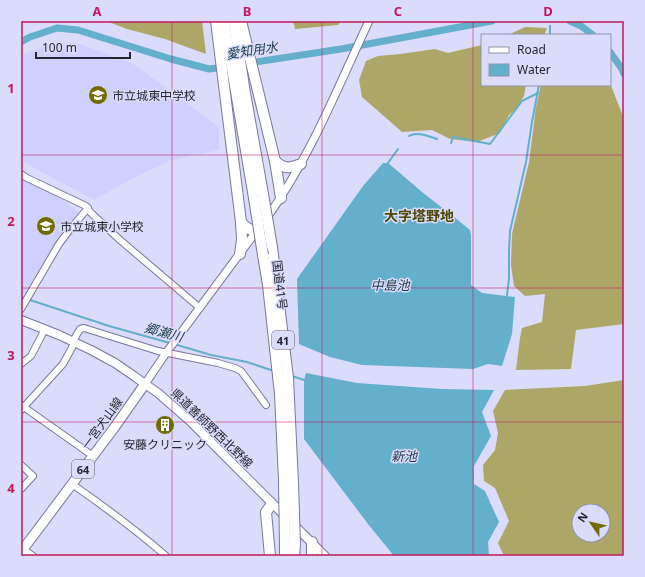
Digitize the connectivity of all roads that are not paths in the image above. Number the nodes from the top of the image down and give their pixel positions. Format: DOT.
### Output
graph roads {
  1 [pos="216,21"];
  2 [pos="224,21"];
  3 [pos="234,21"];
  4 [pos="241,21"];
  5 [pos="369,21"];
  6 [pos="232,38"];
  7 [pos="275,161"];
  8 [pos="302,164"];
  9 [pos="21,174"];
  10 [pos="258,196"];
  11 [pos="281,198"];
  12 [pos="88,208"];
  13 [pos="241,222"];
  14 [pos="257,231"];
  15 [pos="240,254"];
  16 [pos="272,284"];
  17 [pos="22,308"];
  18 [pos="200,308"];
  19 [pos="21,320"];
  20 [pos="45,330"];
  21 [pos="74,341"];
  22 [pos="166,353"];
  23 [pos="21,364"];
  24 [pos="145,384"];
  25 [pos="266,406"];
  26 [pos="22,407"];
  27 [pos="93,456"];
  28 [pos="21,465"];
  29 [pos="72,484"];
  30 [pos="21,489"];
  31 [pos="272,504"];
  32 [pos="312,542"];
  33 [pos="290,545"];
  34 [pos="22,551"];
  35 [pos="33,556"];
  36 [pos="166,556"];
  37 [pos="270,556"];
  38 [pos="285,556"];
  39 [pos="294,556"];
  40 [pos="312,556"];
  41 [pos="325,556"];
  1 -- 6 [label="highway"];
  2 -- 6 [label="highway, 国道41号 / 41"];
  3 -- 6 [label="highway, 国道41号 / 41"];
  4 -- 6 [label="highway"];
  5 -- 8 [label="street"];
  6 -- 7 [label="highway"];
  6 -- 10 [label="highway, 国道41号 / 41"];
  6 -- 13 [label="highway"];
  7 -- 8 [label="highway"];
  7 -- 11 [label="highway"];
  8 -- 11 [label="street"];
  9 -- 12 [label="street"];
  10 -- 16 [label="highway, 国道41号 / 41, bridge"];
  10 -- 16 [label="highway, 国道41号 / 41, bridge"];
  11 -- 14 [label="street"];
  12 -- 17 [label="street"];
  12 -- 18 [label="street"];
  13 -- 14 [label="highway"];
  13 -- 15 [label="highway"];
  14 -- 15 [label="street"];
  15 -- 18 [label="street"];
  16 -- 33 [label="highway, 国道41号 / 41, bridge"];
  18 -- 22 [label="street"];
  19 -- 20 [label="main road, 県道善師野西北野線"];
  20 -- 21 [label="main road, 県道善師野西北野線"];
  20 -- 23 [label="street"];
  21 -- 22 [label="street"];
  21 -- 24 [label="main road, 県道善師野西北野線"];
  21 -- 26 [label="street"];
  22 -- 24 [label="street"];
  22 -- 25 [label="street"];
  24 -- 27 [label="main road, 一宮犬山線 / 64"];
  24 -- 31 [label="main road, 県道善師野西北野線"];
  26 -- 27 [label="street"];
  27 -- 29 [label="main road, 一宮犬山線 / 64"];
  28 -- 30 [label="street"];
  29 -- 34 [label="main road, 一宮犬山線 / 64"];
  29 -- 36 [label="street"];
  31 -- 32 [label="main road, 県道善師野西北野線"];
  31 -- 37 [label="highway"];
  32 -- 40 [label="highway"];
  32 -- 41 [label="main road, 県道善師野西北野線"];
  33 -- 38 [label="highway, 国道41号 / 41"];
  33 -- 39 [label="highway, 国道41号 / 41"];
  34 -- 35 [label="street"];
}
